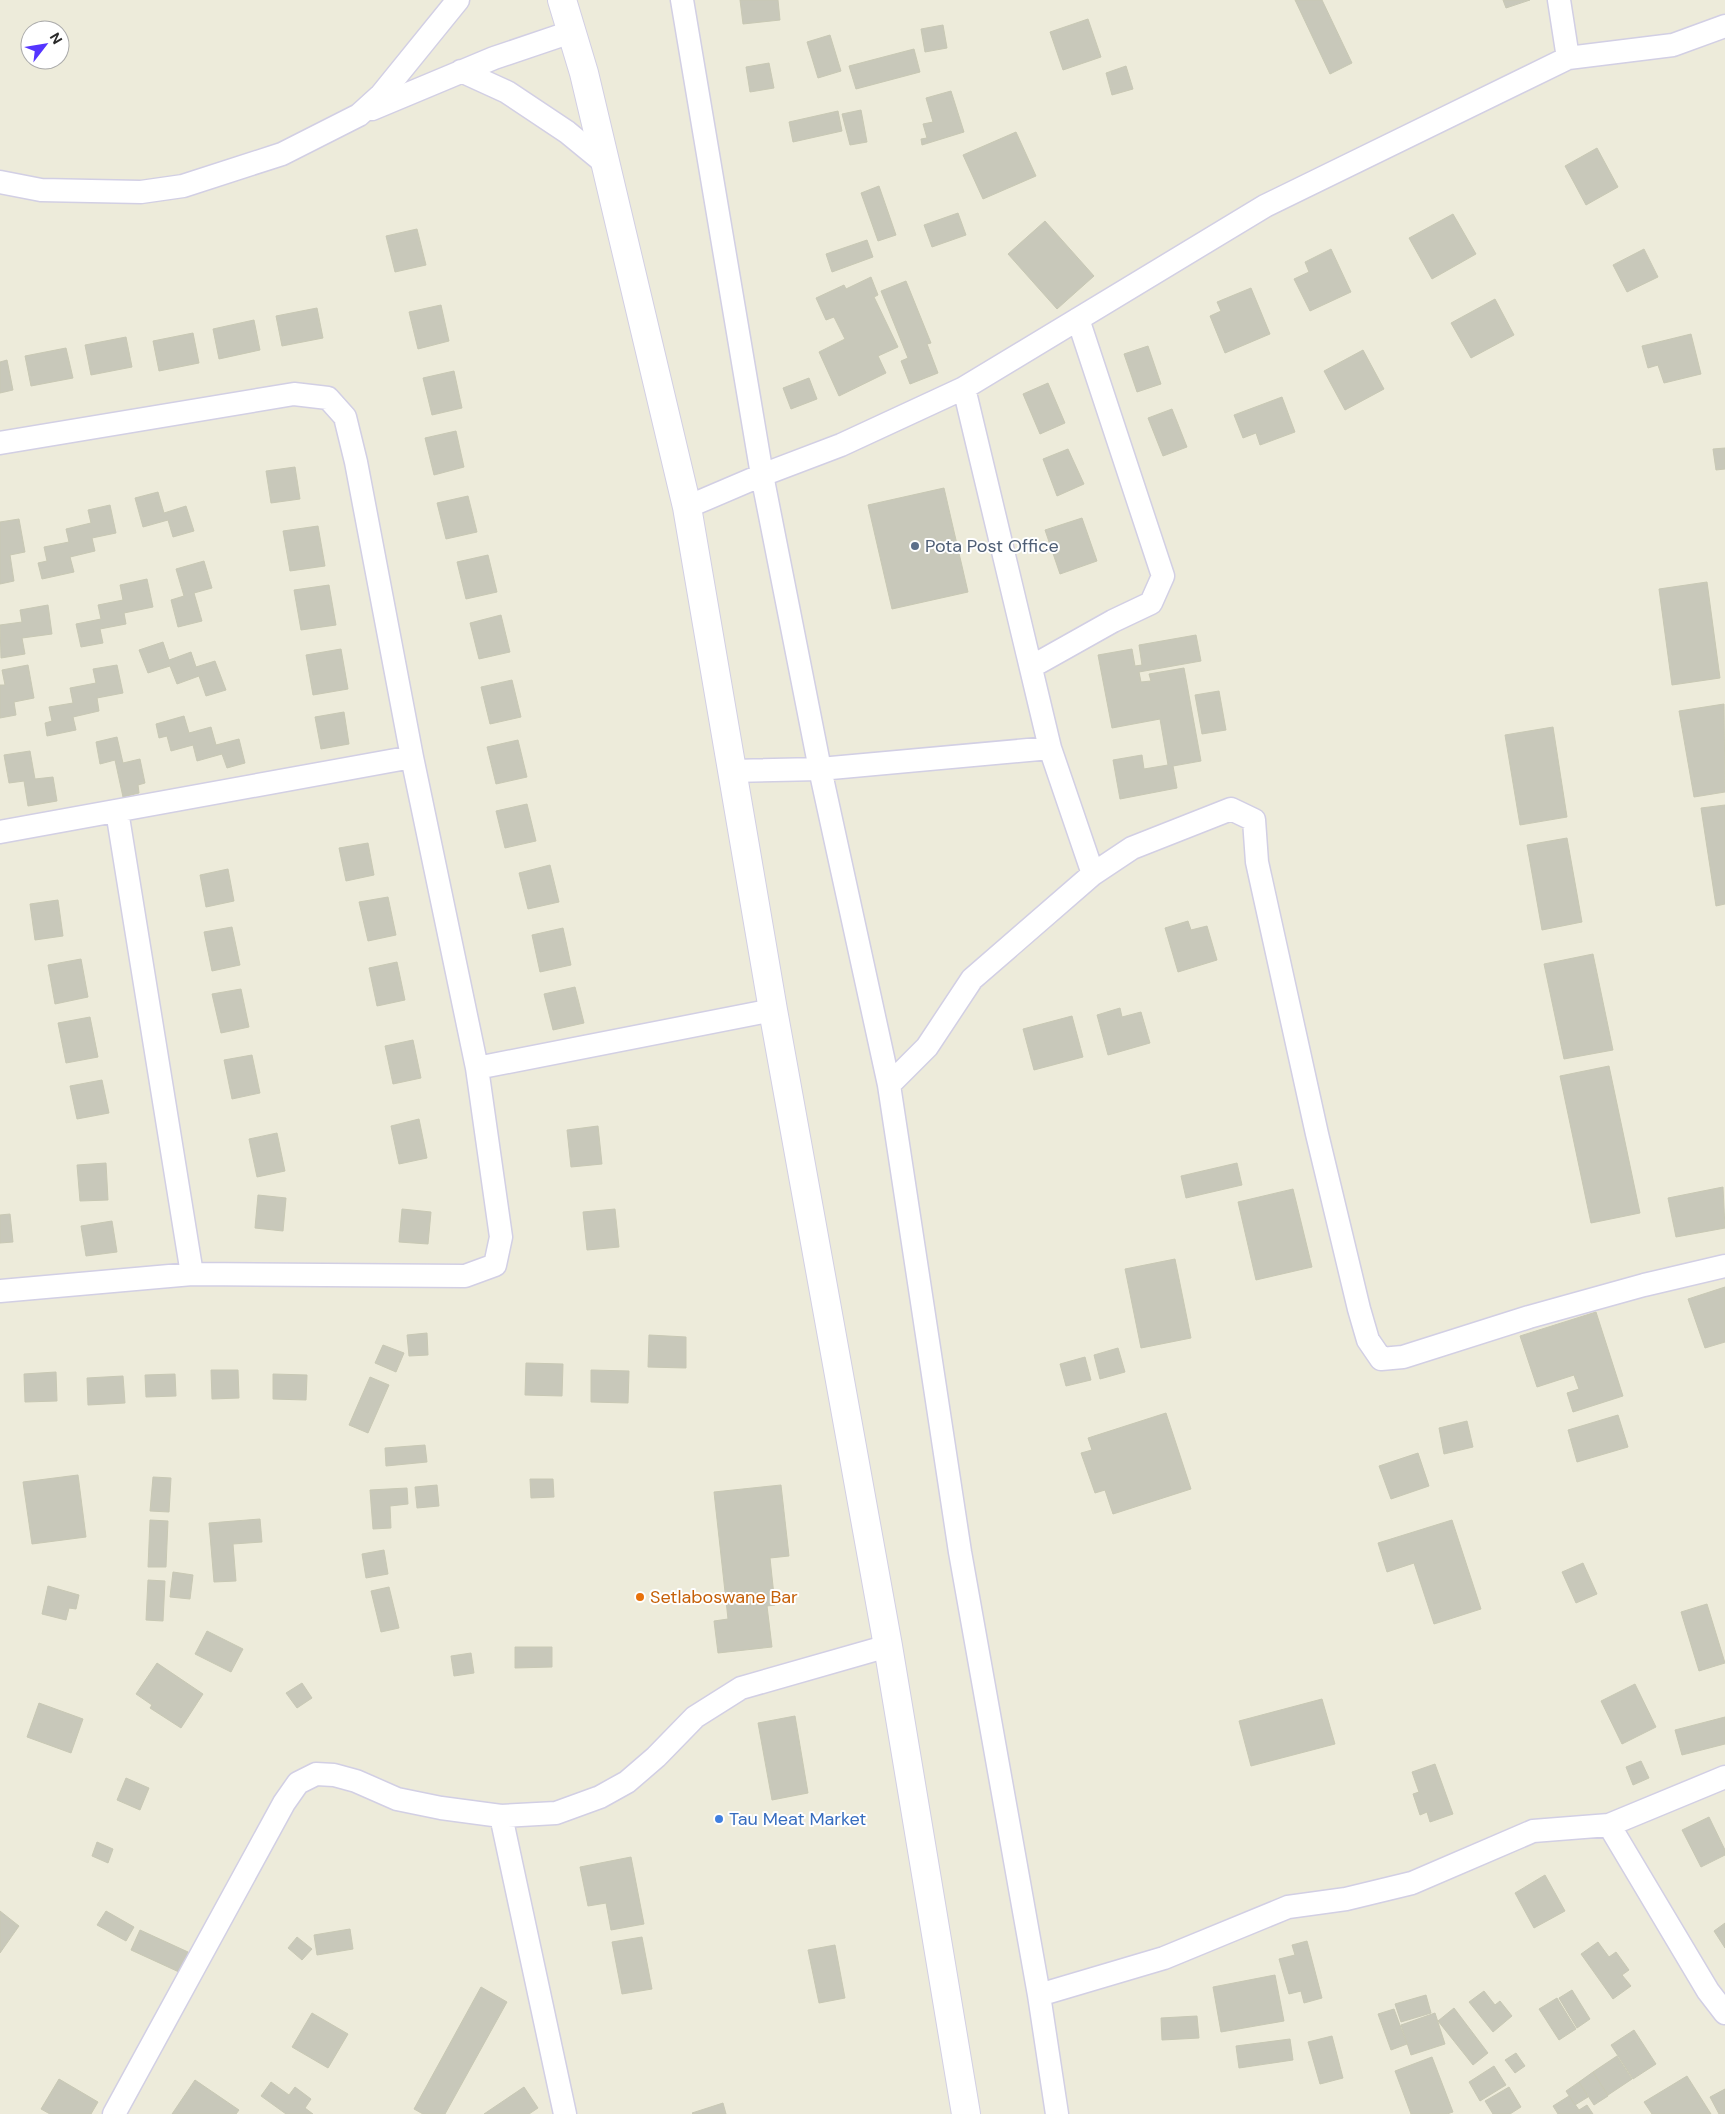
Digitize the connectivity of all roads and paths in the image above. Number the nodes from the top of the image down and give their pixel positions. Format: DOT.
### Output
graph roads {
  1 [pos="458,0"];
  2 [pos="562,0"];
  3 [pos="682,0"];
  4 [pos="1559,0"];
  5 [pos="1725,26"];
  6 [pos="571,32"];
  7 [pos="1568,58"];
  8 [pos="461,71"];
  9 [pos="359,115"];
  10 [pos="606,164"];
  11 [pos="0,182"];
  12 [pos="1078,319"];
  13 [pos="964,388"];
  14 [pos="0,443"];
  15 [pos="762,475"];
  16 [pos="686,507"];
  17 [pos="1031,667"];
  18 [pos="1050,748"];
  19 [pos="412,757"];
  20 [pos="820,769"];
  21 [pos="732,771"];
  22 [pos="117,811"];
  23 [pos="0,832"];
  24 [pos="1093,874"];
  25 [pos="773,1010"];
  26 [pos="477,1068"];
  27 [pos="889,1085"];
  28 [pos="1725,1266"];
  29 [pos="192,1274"];
  30 [pos="0,1291"];
  31 [pos="888,1646"];
  32 [pos="1725,1777"];
  33 [pos="501,1816"];
  34 [pos="1609,1825"];
  35 [pos="1039,1995"];
  36 [pos="1725,2013"];
  37 [pos="114,2114"];
  38 [pos="566,2114"];
  39 [pos="966,2114"];
  40 [pos="1057,2114"];
  1 -- 9 [label="street"];
  2 -- 6 [label="street"];
  3 -- 15 [label="street"];
  4 -- 7 [label="street"];
  5 -- 7 [label="street"];
  6 -- 8 [label="street"];
  6 -- 10 [label="street"];
  7 -- 12 [label="street"];
  8 -- 9 [label="street"];
  8 -- 10 [label="street"];
  9 -- 11 [label="street"];
  10 -- 16 [label="street"];
  12 -- 13 [label="street"];
  12 -- 17 [label="street"];
  13 -- 15 [label="street"];
  13 -- 17 [label="street"];
  14 -- 19 [label="street"];
  15 -- 16 [label="street"];
  15 -- 20 [label="street"];
  16 -- 21 [label="street"];
  17 -- 18 [label="street"];
  18 -- 20 [label="street"];
  18 -- 24 [label="street"];
  19 -- 22 [label="street"];
  19 -- 26 [label="street"];
  20 -- 21 [label="street"];
  20 -- 27 [label="street"];
  21 -- 25 [label="street"];
  22 -- 23 [label="street"];
  22 -- 29 [label="street"];
  24 -- 27 [label="street"];
  24 -- 28 [label="street"];
  25 -- 26 [label="street"];
  25 -- 31 [label="street"];
  26 -- 29 [label="street"];
  27 -- 35 [label="street"];
  29 -- 30 [label="street"];
  31 -- 33 [label="street"];
  31 -- 39 [label="street"];
  32 -- 34 [label="street"];
  33 -- 37 [label="street"];
  33 -- 38 [label="street"];
  34 -- 35 [label="street"];
  34 -- 36 [label="street"];
  35 -- 40 [label="street"];
}
